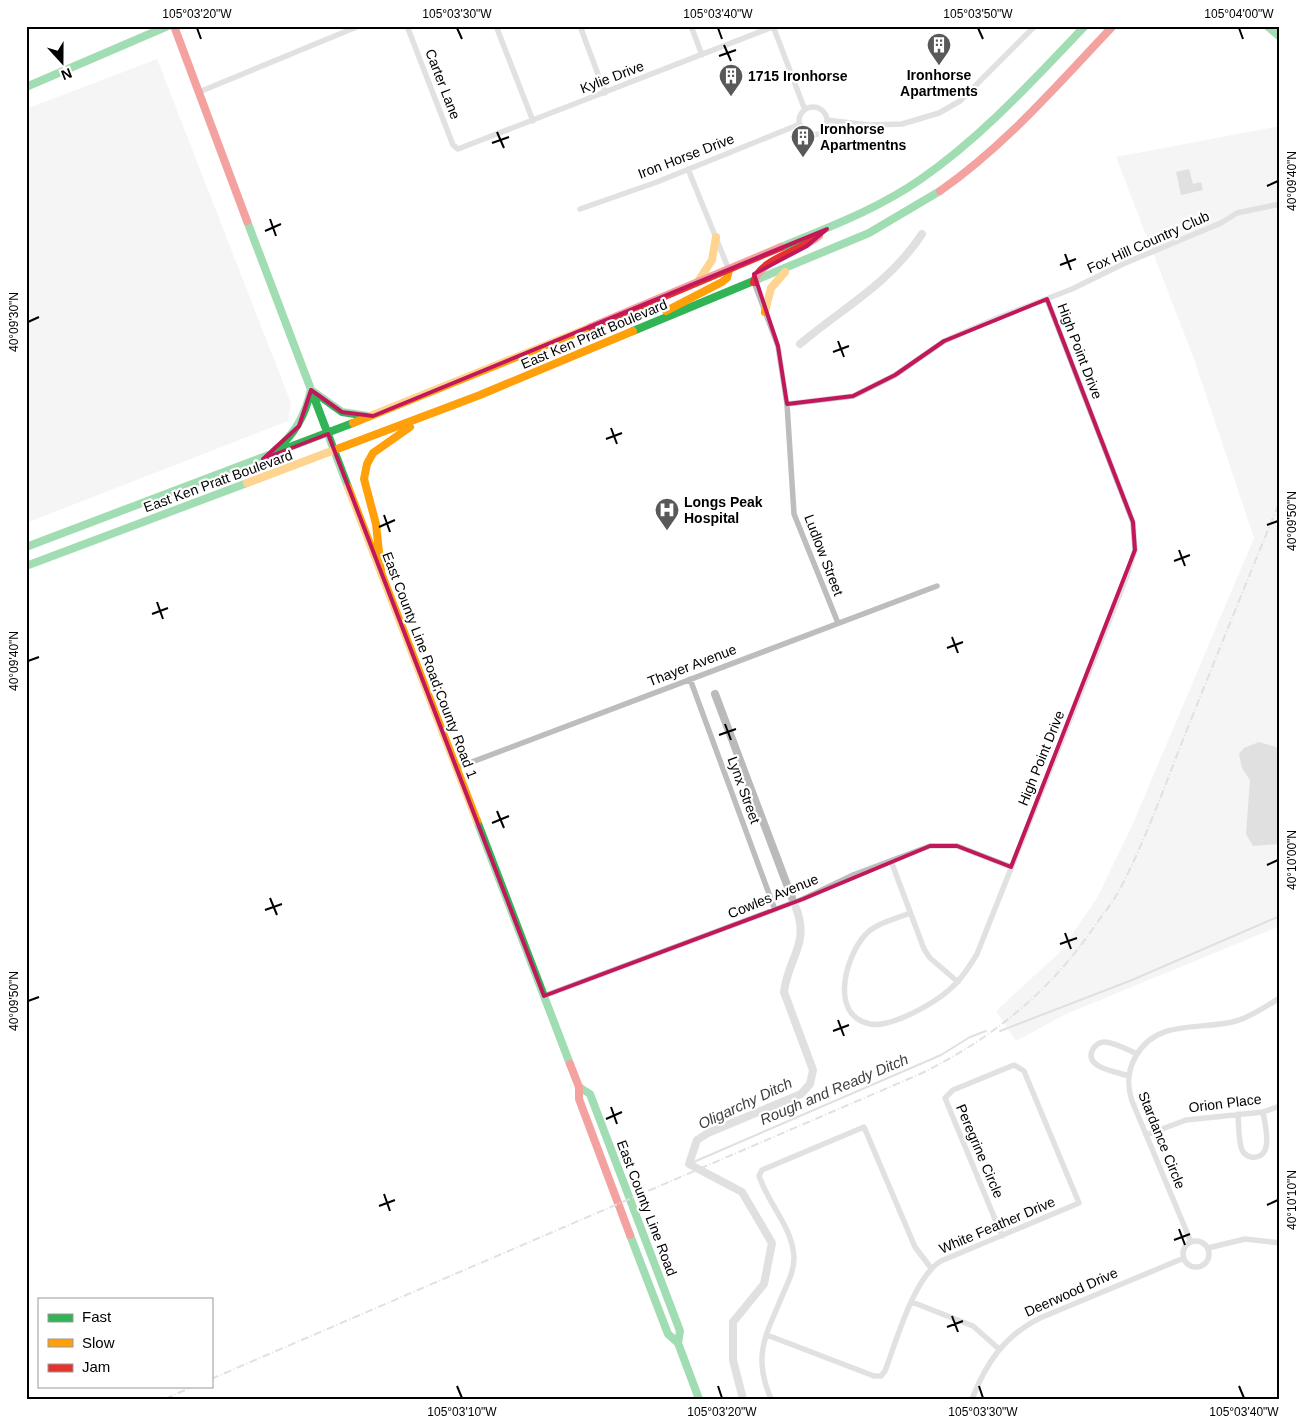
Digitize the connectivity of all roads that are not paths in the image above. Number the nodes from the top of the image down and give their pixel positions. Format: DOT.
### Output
graph roads {
  1 [pos="168,26"];
  2 [pos="174,26"];
  3 [pos="359,26"];
  4 [pos="408,26"];
  5 [pos="496,26"];
  6 [pos="580,26"];
  7 [pos="691,26"];
  8 [pos="1035,26"];
  9 [pos="1084,26"];
  10 [pos="1113,26"];
  11 [pos="774,27"];
  12 [pos="1273,29"];
  13 [pos="1280,37"];
  14 [pos="702,55"];
  15 [pos="26,87"];
  16 [pos="199,92"];
  17 [pos="605,93"];
  18 [pos="805,110"];
  19 [pos="827,120"];
  20 [pos="533,121"];
  21 [pos="800,124"];
  22 [pos="458,149"];
  23 [pos="688,169"];
  24 [pos="1280,204"];
  25 [pos="580,209"];
  26 [pos="827,229"];
  27 [pos="716,237"];
  28 [pos="790,267"];
  29 [pos="729,270"];
  30 [pos="754,282"];
  31 [pos="694,284"];
  32 [pos="1046,299"];
  33 [pos="765,312"];
  34 [pos="664,318"];
  35 [pos="311,390"];
  36 [pos="787,404"];
  37 [pos="430,414"];
  38 [pos="373,416"];
  39 [pos="328,434"];
  40 [pos="335,451"];
  41 [pos="263,459"];
  42 [pos="26,547"];
  43 [pos="26,566"];
  44 [pos="381,571"];
  45 [pos="937,586"];
  46 [pos="838,623"];
  47 [pos="690,679"];
  48 [pos="456,768"];
  49 [pos="890,860"];
  50 [pos="1011,867"];
  51 [pos="775,910"];
  52 [pos="910,913"];
  53 [pos="958,982"];
  54 [pos="544,996"];
  55 [pos="1280,998"];
  56 [pos="1137,1054"];
  57 [pos="1129,1076"];
  58 [pos="579,1087"];
  59 [pos="1280,1106"];
  60 [pos="1263,1112"];
  61 [pos="1238,1114"];
  62 [pos="1146,1135"];
  63 [pos="1080,1204"];
  64 [pos="1002,1236"];
  65 [pos="1190,1242"];
  66 [pos="1280,1243"];
  67 [pos="1208,1248"];
  68 [pos="1184,1258"];
  69 [pos="931,1268"];
  70 [pos="912,1302"];
  71 [pos="768,1335"];
  72 [pos="678,1343"];
  73 [pos="998,1349"];
  74 [pos="699,1399"];
  75 [pos="771,1399"];
  76 [pos="972,1399"];
  1 -- 15 [label="main road"];
  2 -- 16 [label="main road, East County Line Road;County Road 1"];
  3 -- 16 [label="street"];
  4 -- 22 [label="street, Carter Lane"];
  5 -- 20 [label="street"];
  6 -- 17 [label="street"];
  7 -- 14 [label="street"];
  8 -- 19 [label="street"];
  9 -- 26 [label="main road, East Ken Pratt Boulevard"];
  10 -- 28 [label="main road, East Ken Pratt Boulevard"];
  11 -- 14 [label="street, Kylie Drive"];
  11 -- 18 [label="street"];
  12 -- 13 [label="main road"];
  14 -- 17 [label="street, Kylie Drive"];
  16 -- 35 [label="main road, East County Line Road;County Road 1"];
  17 -- 20 [label="street, Kylie Drive"];
  18 -- 19 [label="street"];
  18 -- 21 [label="street"];
  19 -- 21 [label="street"];
  20 -- 22 [label="street, Kylie Drive"];
  21 -- 23 [label="street, Iron Horse Drive"];
  23 -- 25 [label="street, Iron Horse Drive"];
  23 -- 27 [label="street"];
  24 -- 32 [label="street, Fox Hill Country Club"];
  26 -- 29 [label="main road, East Ken Pratt Boulevard"];
  26 -- 30 [label="main road"];
  27 -- 29 [label="street"];
  27 -- 31 [label="main road"];
  28 -- 30 [label="main road, East Ken Pratt Boulevard"];
  28 -- 33 [label="main road"];
  29 -- 31 [label="main road, East Ken Pratt Boulevard"];
  29 -- 34 [label="main road"];
  30 -- 33 [label="street"];
  30 -- 34 [label="main road, East Ken Pratt Boulevard"];
  31 -- 38 [label="main road, East Ken Pratt Boulevard"];
  32 -- 36 [label="street, Fox Hill Country Club"];
  32 -- 50 [label="street, High Point Drive"];
  33 -- 36 [label="street"];
  34 -- 37 [label="main road, East Ken Pratt Boulevard"];
  35 -- 38 [label="main road"];
  35 -- 39 [label="main road, East County Line Road;County Road 1"];
  35 -- 41 [label="main road"];
  36 -- 46 [label="street, Ludlow Street"];
  37 -- 40 [label="main road, East Ken Pratt Boulevard"];
  37 -- 44 [label="main road"];
  38 -- 39 [label="main road, East Ken Pratt Boulevard"];
  39 -- 40 [label="main road, East County Line Road;County Road 1"];
  39 -- 41 [label="main road, East Ken Pratt Boulevard"];
  40 -- 43 [label="main road, East Ken Pratt Boulevard"];
  40 -- 44 [label="main road, East County Line Road;County Road 1"];
  41 -- 42 [label="main road, East Ken Pratt Boulevard"];
  44 -- 48 [label="main road, East County Line Road;County Road 1"];
  45 -- 46 [label="street, Thayer Avenue"];
  46 -- 47 [label="street, Thayer Avenue"];
  47 -- 48 [label="street, Thayer Avenue"];
  47 -- 51 [label="street, Lynx Street"];
  48 -- 54 [label="main road, East County Line Road;County Road 1"];
  49 -- 50 [label="street, Cowles Avenue"];
  49 -- 51 [label="street, Cowles Avenue"];
  49 -- 52 [label="street"];
  50 -- 53 [label="street, High Point Drive"];
  51 -- 54 [label="street, Cowles Avenue"];
  52 -- 53 [label="street"];
  52 -- 53 [label="street, High Point Drive"];
  54 -- 58 [label="main road, East County Line Road;County Road 1"];
  55 -- 56 [label="street, Stardance Circle"];
  56 -- 57 [label="street, Stardance Circle"];
  56 -- 57 [label="street"];
  57 -- 62 [label="street, Stardance Circle"];
  58 -- 72 [label="main road"];
  58 -- 72 [label="main road, East County Line Road"];
  59 -- 60 [label="street, Orion Place"];
  60 -- 61 [label="street, Orion Place"];
  60 -- 61 [label="street"];
  61 -- 62 [label="street, Orion Place"];
  62 -- 65 [label="street, Stardance Circle"];
  63 -- 64 [label="street, White Feather Drive"];
  63 -- 64 [label="street, Peregrine Circle"];
  64 -- 69 [label="street, White Feather Drive"];
  65 -- 67 [label="street"];
  65 -- 68 [label="street"];
  66 -- 67 [label="street"];
  67 -- 68 [label="street"];
  68 -- 73 [label="street, Deerwood Drive"];
  69 -- 70 [label="street, White Feather Drive"];
  69 -- 71 [label="street"];
  70 -- 71 [label="street, White Feather Drive"];
  70 -- 73 [label="street"];
  71 -- 75 [label="street"];
  72 -- 74 [label="main road"];
  73 -- 76 [label="street, Deerwood Drive"];
}
